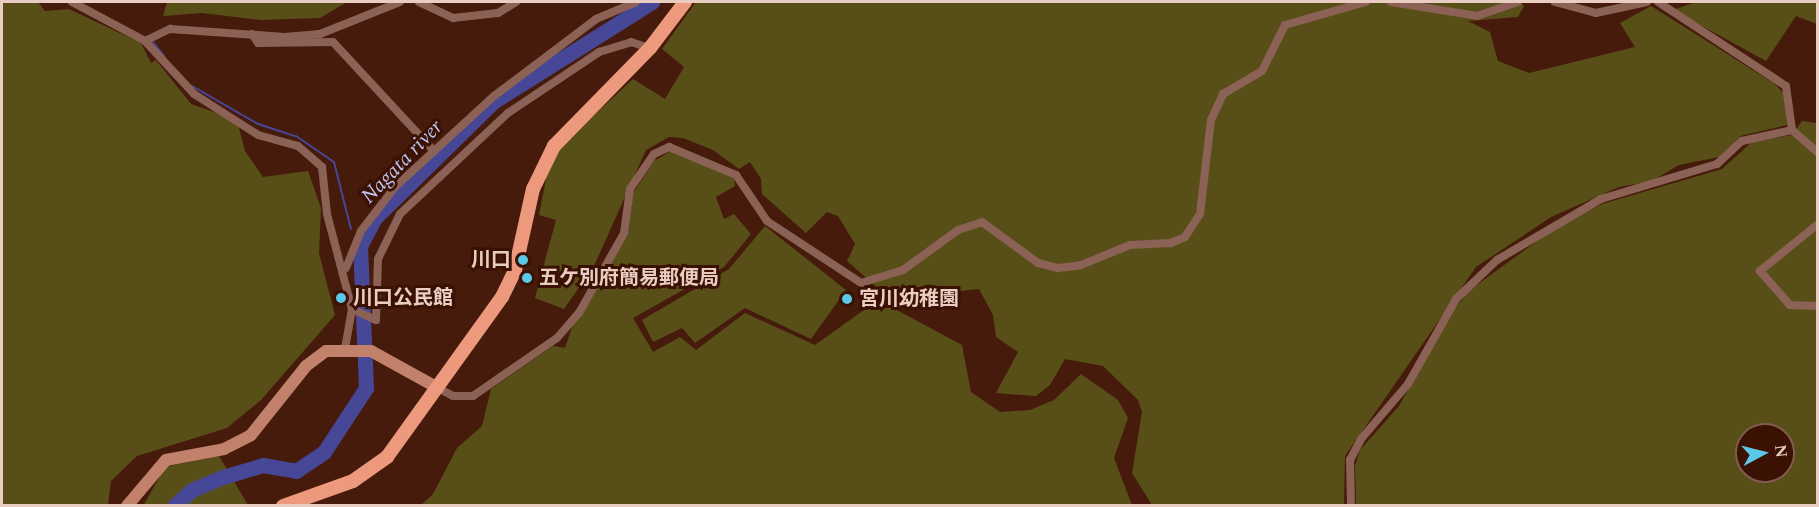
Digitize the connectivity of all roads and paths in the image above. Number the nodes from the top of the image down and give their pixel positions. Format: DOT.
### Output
graph roads {
  1 [pos="72,2"];
  2 [pos="400,2"];
  3 [pos="419,2"];
  4 [pos="516,2"];
  5 [pos="636,2"];
  6 [pos="685,2"];
  7 [pos="1366,2"];
  8 [pos="1391,2"];
  9 [pos="1518,2"];
  10 [pos="1555,2"];
  11 [pos="1647,2"];
  12 [pos="1658,2"];
  13 [pos="252,34"];
  14 [pos="145,41"];
  15 [pos="650,48"];
  16 [pos="1792,130"];
  17 [pos="434,151"];
  18 [pos="1818,153"];
  19 [pos="1818,224"];
  20 [pos="345,268"];
  21 [pos="1818,306"];
  22 [pos="356,310"];
  23 [pos="345,348"];
  24 [pos="438,388"];
  25 [pos="127,506"];
  26 [pos="283,506"];
  27 [pos="1351,506"];
  1 -- 14 [label="street"];
  2 -- 13 [label="street"];
  3 -- 4 [label="street"];
  5 -- 17 [label="street"];
  6 -- 15 [label="main road"];
  7 -- 24 [label="street"];
  8 -- 9 [label="street"];
  10 -- 11 [label="street"];
  12 -- 16 [label="street"];
  13 -- 14 [label="street"];
  13 -- 17 [label="street"];
  14 -- 20 [label="street"];
  15 -- 22 [label="street"];
  15 -- 24 [label="main road"];
  16 -- 18 [label="street"];
  16 -- 27 [label="street"];
  17 -- 20 [label="street"];
  19 -- 21 [label="street"];
  20 -- 22 [label="street"];
  22 -- 23 [label="street"];
  23 -- 24 [label="street"];
  23 -- 25 [label="street"];
  24 -- 26 [label="main road"];
}
